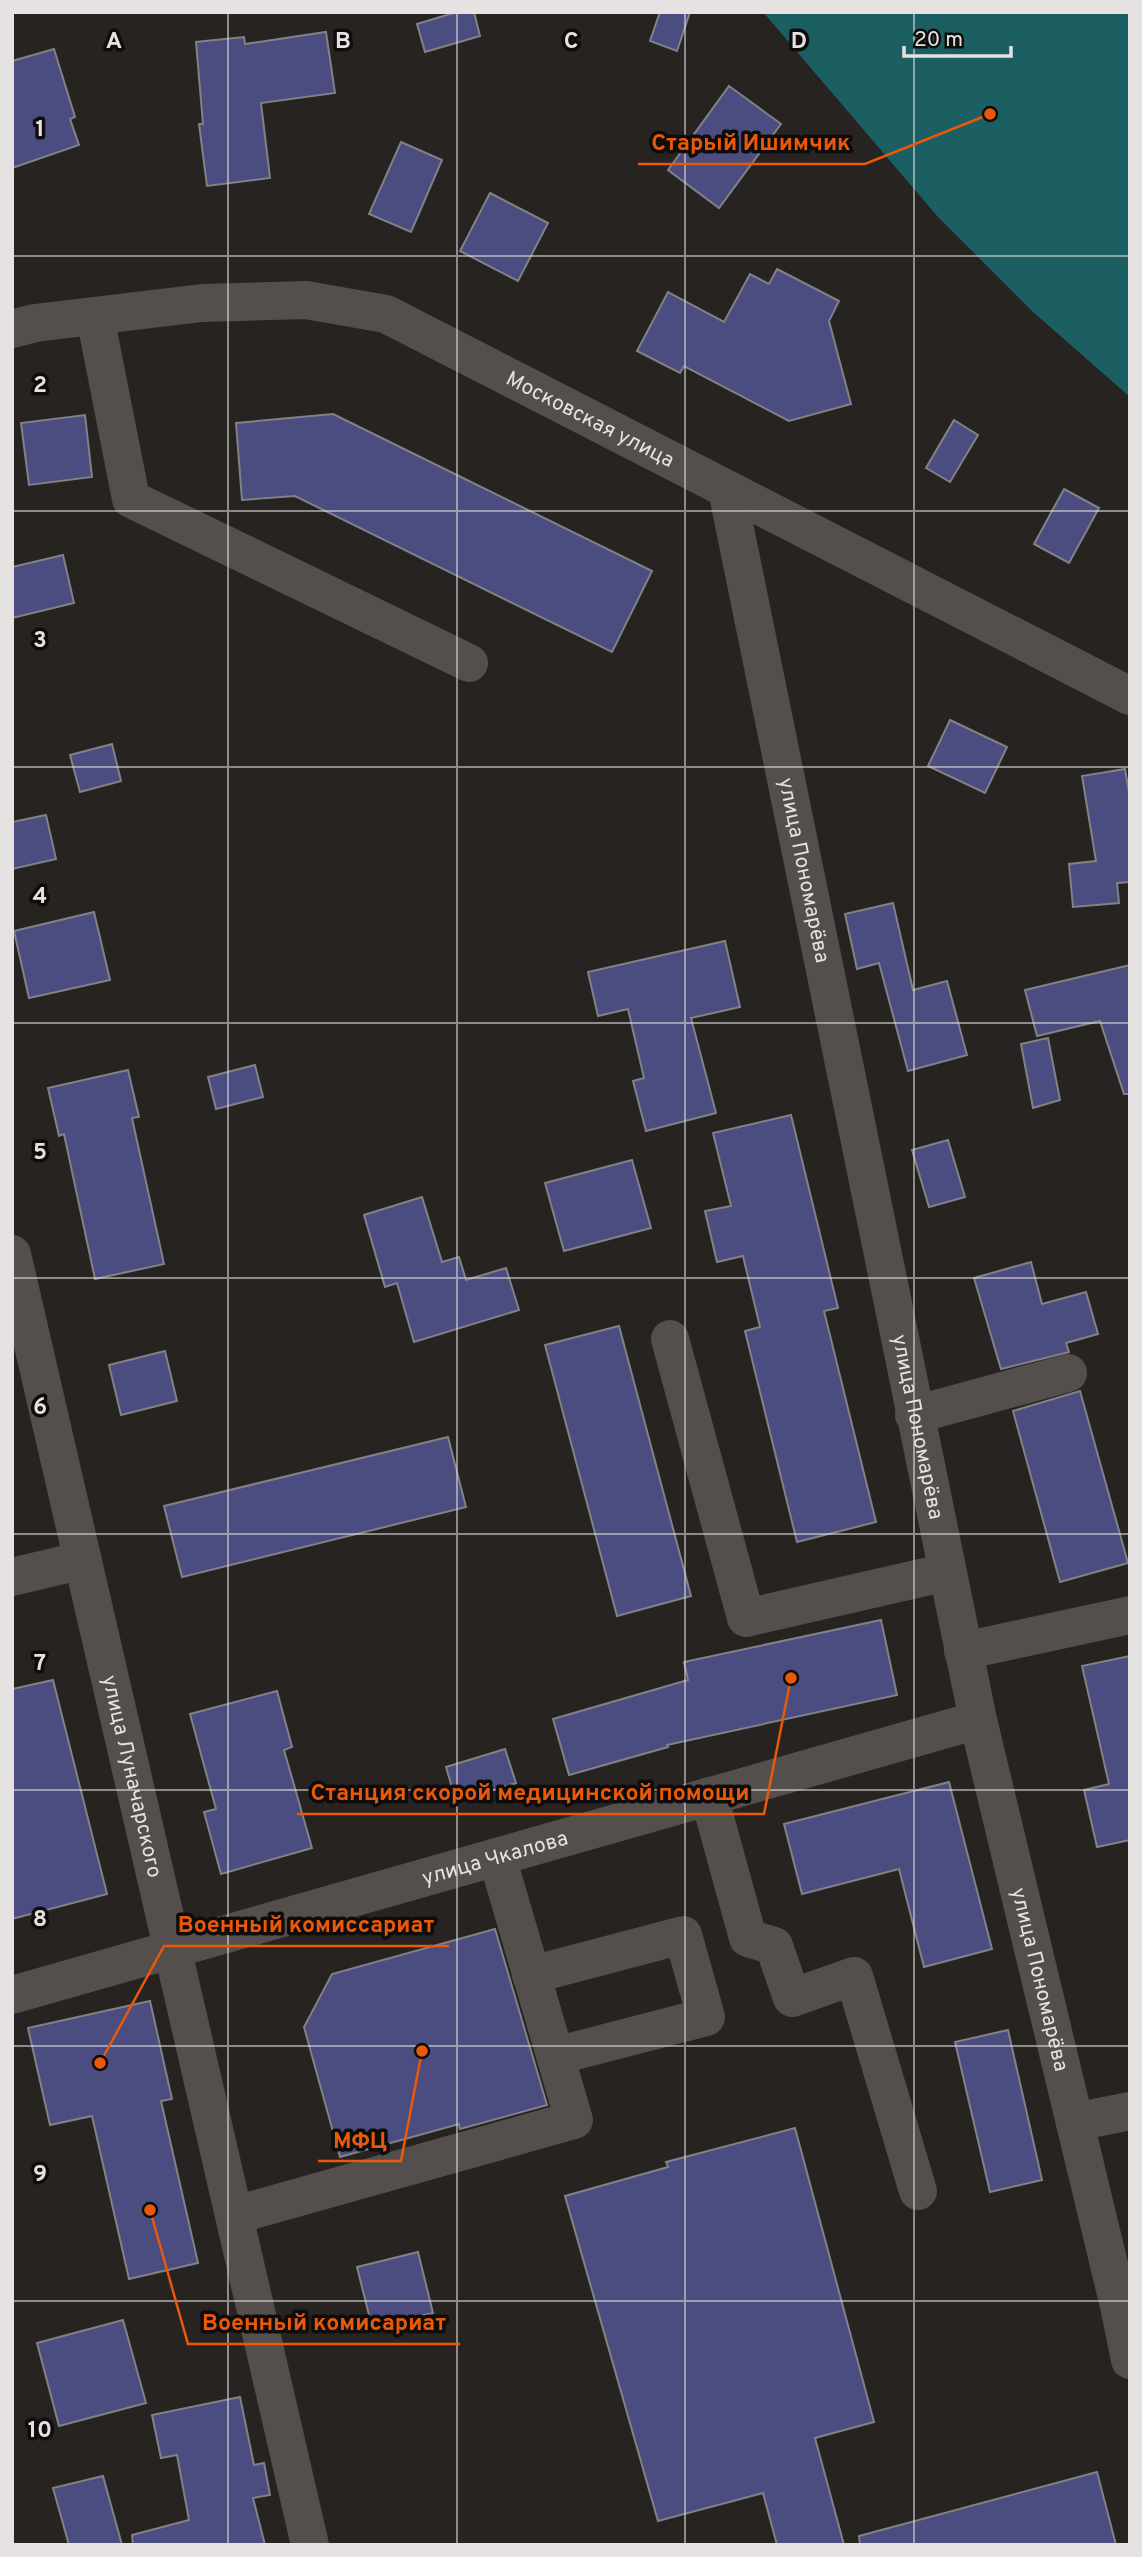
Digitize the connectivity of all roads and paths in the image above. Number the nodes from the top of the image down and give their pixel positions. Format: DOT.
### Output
graph roads {
  1 [pos="95,316"];
  2 [pos="12,329"];
  3 [pos="726,490"];
  4 [pos="469,663"];
  5 [pos="1130,696"];
  6 [pos="12,1254"];
  7 [pos="670,1339"];
  8 [pos="26,1362"];
  9 [pos="1068,1373"];
  10 [pos="914,1415"];
  11 [pos="83,1560"];
  12 [pos="947,1572"];
  13 [pos="12,1577"];
  14 [pos="1130,1615"];
  15 [pos="963,1651"];
  16 [pos="978,1720"];
  17 [pos="709,1796"];
  18 [pos="497,1857"];
  19 [pos="174,1948"];
  20 [pos="531,1975"];
  21 [pos="12,1995"];
  22 [pos="555,2056"];
  23 [pos="1130,2111"];
  24 [pos="1075,2122"];
  25 [pos="918,2191"];
  26 [pos="235,2215"];
  27 [pos="1125,2305"];
  28 [pos="1130,2360"];
  29 [pos="310,2545"];
  1 -- 2 [label="street, Московская улица"];
  1 -- 3 [label="street, Московская улица"];
  1 -- 4 [label="street"];
  3 -- 5 [label="street, Московская улица"];
  3 -- 10 [label="street, улица Пономарёва"];
  6 -- 8 [label="street, улица Луначарского"];
  7 -- 12 [label="street"];
  8 -- 11 [label="street, улица Луначарского"];
  9 -- 10 [label="street"];
  10 -- 12 [label="street, улица Пономарёва"];
  11 -- 13 [label="street"];
  11 -- 19 [label="street, улица Луначарского"];
  12 -- 15 [label="street, улица Пономарёва"];
  14 -- 15 [label="street"];
  15 -- 16 [label="street, улица Пономарёва"];
  16 -- 17 [label="street, улица Чкалова"];
  16 -- 24 [label="street, улица Пономарёва"];
  17 -- 18 [label="street, улица Чкалова"];
  17 -- 25 [label="street"];
  18 -- 19 [label="street, улица Чкалова"];
  18 -- 20 [label="street"];
  19 -- 21 [label="street, улица Чкалова"];
  19 -- 26 [label="street, улица Луначарского"];
  20 -- 22 [label="street"];
  20 -- 22 [label="street"];
  22 -- 26 [label="street"];
  23 -- 24 [label="street"];
  24 -- 27 [label="street, улица Пономарёва"];
  26 -- 29 [label="street, улица Луначарского"];
  27 -- 28 [label="street, улица Пономарёва"];
}
